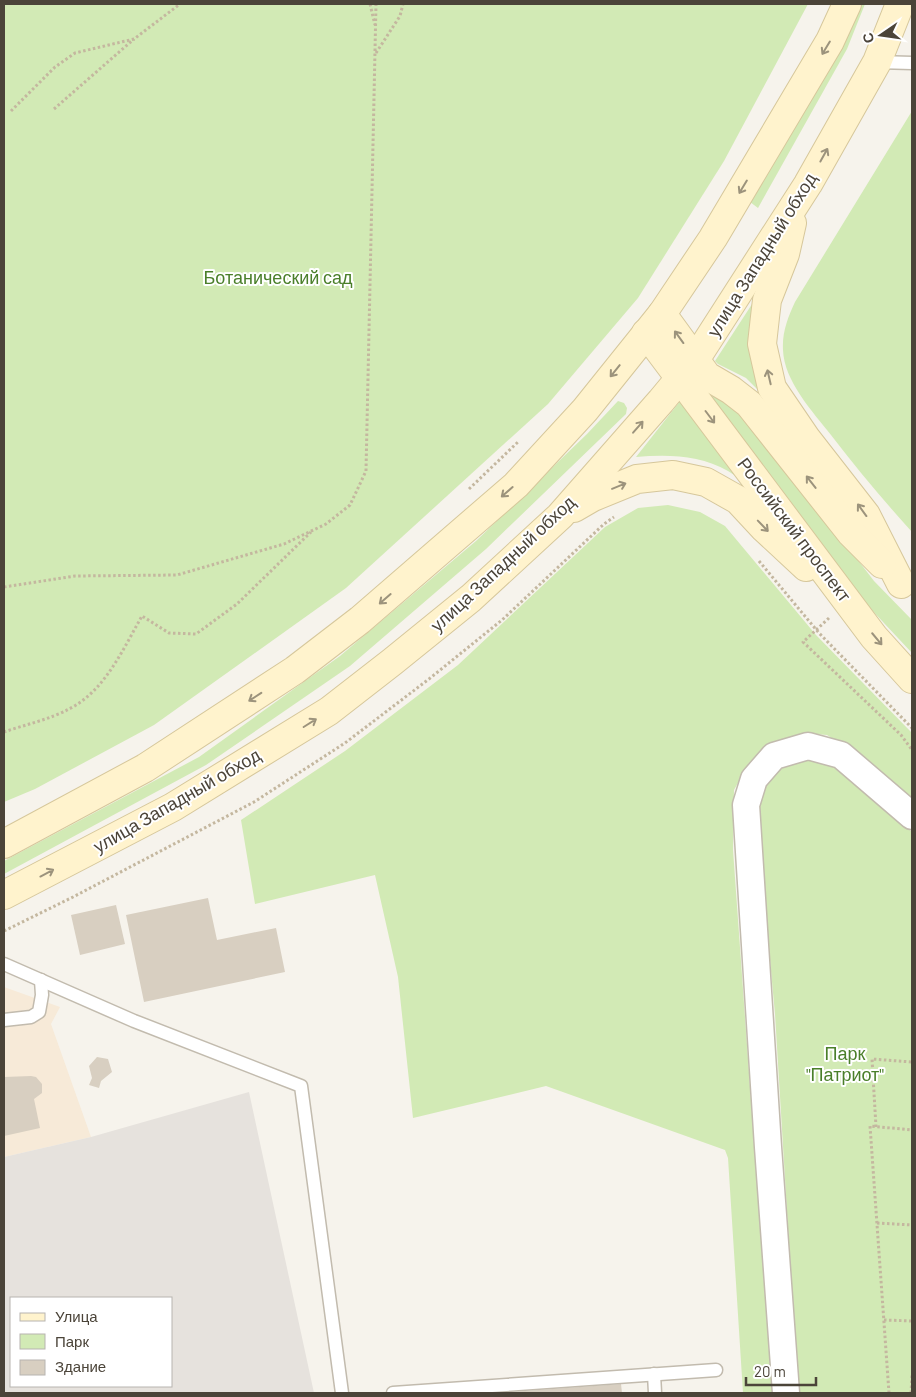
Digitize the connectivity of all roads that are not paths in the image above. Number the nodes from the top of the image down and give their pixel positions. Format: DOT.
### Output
graph roads {
  1 [pos="847,4"];
  2 [pos="900,4"];
  3 [pos="877,62"];
  4 [pos="912,63"];
  5 [pos="800,197"];
  6 [pos="654,324"];
  7 [pos="688,369"];
  8 [pos="560,516"];
  9 [pos="907,589"];
  10 [pos="847,600"];
  11 [pos="912,679"];
  12 [pos="912,816"];
  13 [pos="4,844"];
  14 [pos="4,895"];
  15 [pos="4,964"];
  16 [pos="41,980"];
  17 [pos="4,1020"];
  18 [pos="716,1370"];
  19 [pos="654,1374"];
  20 [pos="486,1390"];
  21 [pos="342,1393"];
  22 [pos="393,1393"];
  23 [pos="654,1393"];
  24 [pos="786,1393"];
  1 -- 6 [label="main road, one-way"];
  2 -- 3 [label="main road, улица Западный обход"];
  3 -- 4 [label="lane"];
  5 -- 3 [label="main road, улица Западный обход, one-way"];
  5 -- 7 [label="main road, улица Западный обход"];
  9 -- 5 [label="main road, one-way"];
  6 -- 7 [label="main road"];
  6 -- 13 [label="main road, one-way"];
  8 -- 7 [label="main road, улица Западный обход, one-way"];
  9 -- 7 [label="main road, one-way"];
  7 -- 10 [label="main road, Российский проспект, one-way"];
  8 -- 10 [label="main road, one-way"];
  14 -- 8 [label="main road, улица Западный обход, one-way"];
  10 -- 11 [label="main road, Российский проспект, one-way"];
  12 -- 24 [label="street"];
  15 -- 16 [label="lane"];
  16 -- 17 [label="lane"];
  16 -- 21 [label="lane"];
  18 -- 19 [label="lane"];
  19 -- 20 [label="lane"];
  19 -- 23 [label="lane"];
  20 -- 22 [label="lane"];
}
